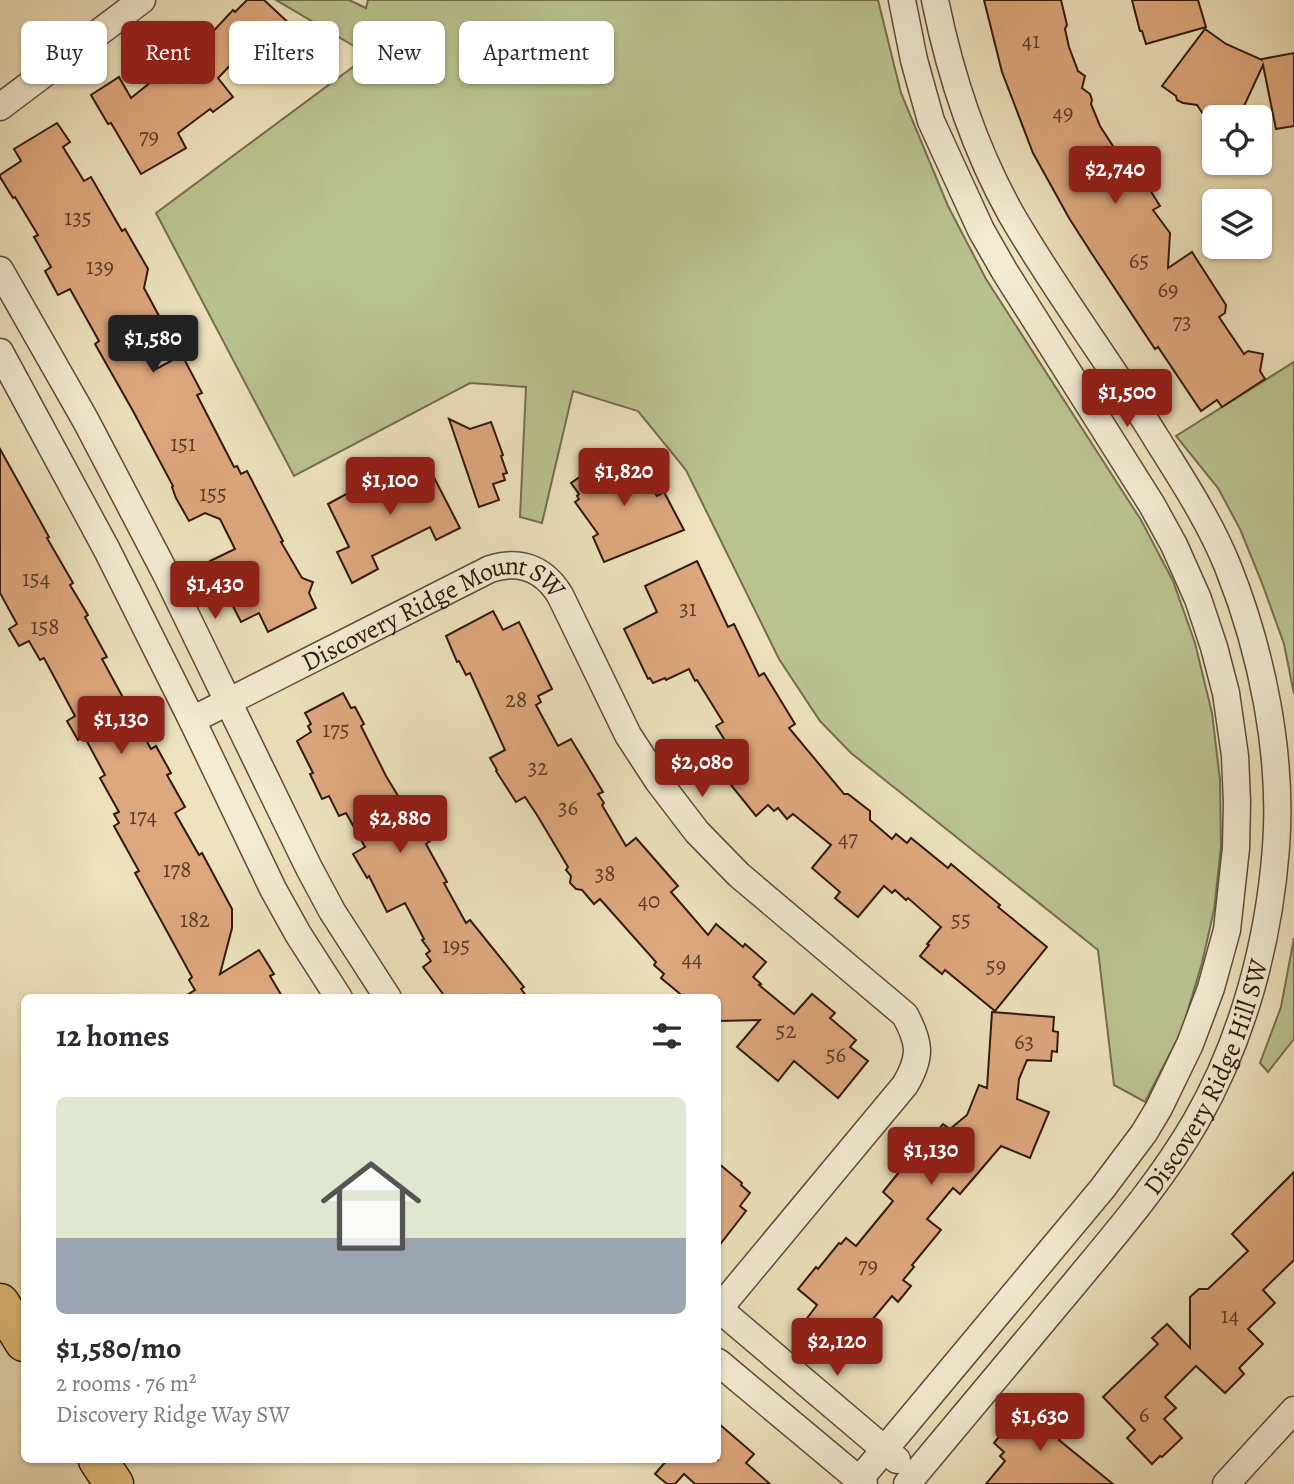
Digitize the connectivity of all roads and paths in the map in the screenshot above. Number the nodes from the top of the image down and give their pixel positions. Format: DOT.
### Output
graph roads {
  1 [pos="142,0"];
  2 [pos="902,0"];
  3 [pos="935,0"];
  4 [pos="0,107"];
  5 [pos="1011,213"];
  6 [pos="981,230"];
  7 [pos="0,270"];
  8 [pos="0,352"];
  9 [pos="86,421"];
  10 [pos="1156,438"];
  11 [pos="49,441"];
  12 [pos="1123,459"];
  13 [pos="230,702"];
  14 [pos="192,720"];
  15 [pos="336,994"];
  16 [pos="385,994"];
  17 [pos="0,1303"];
  18 [pos="721,1305"];
  19 [pos="721,1312"];
  20 [pos="21,1337"];
  21 [pos="721,1364"];
  22 [pos="1294,1410"];
  23 [pos="885,1449"];
  24 [pos="100,1463"];
  25 [pos="915,1481"];
  26 [pos="862,1482"];
  27 [pos="114,1484"];
  28 [pos="1226,1484"];
  1 -- 4 [label="street"];
  2 -- 6 [label="street, Discovery Ridge Hill SW"];
  3 -- 5 [label="street, Discovery Ridge Hill SW"];
  5 -- 6 [label="street"];
  5 -- 10 [label="street, Discovery Ridge Hill SW"];
  6 -- 12 [label="street, Discovery Ridge Hill SW"];
  7 -- 9 [label="street"];
  8 -- 11 [label="street"];
  9 -- 11 [label="street"];
  9 -- 13 [label="street"];
  10 -- 12 [label="street"];
  10 -- 25 [label="street, Discovery Ridge Hill SW"];
  11 -- 14 [label="street"];
  12 -- 23 [label="street, Discovery Ridge Hill SW"];
  13 -- 14 [label="street, Discovery Ridge Mount SW"];
  13 -- 16 [label="street"];
  13 -- 18 [label="street, Discovery Ridge Mount SW"];
  14 -- 15 [label="street"];
  17 -- 20 [label="highway"];
  19 -- 23 [label="street"];
  21 -- 26 [label="street"];
  22 -- 28 [label="street"];
  23 -- 25 [label="street"];
  23 -- 26 [label="street, Discovery Ridge Hill SW"];
  24 -- 27 [label="highway"];
}
